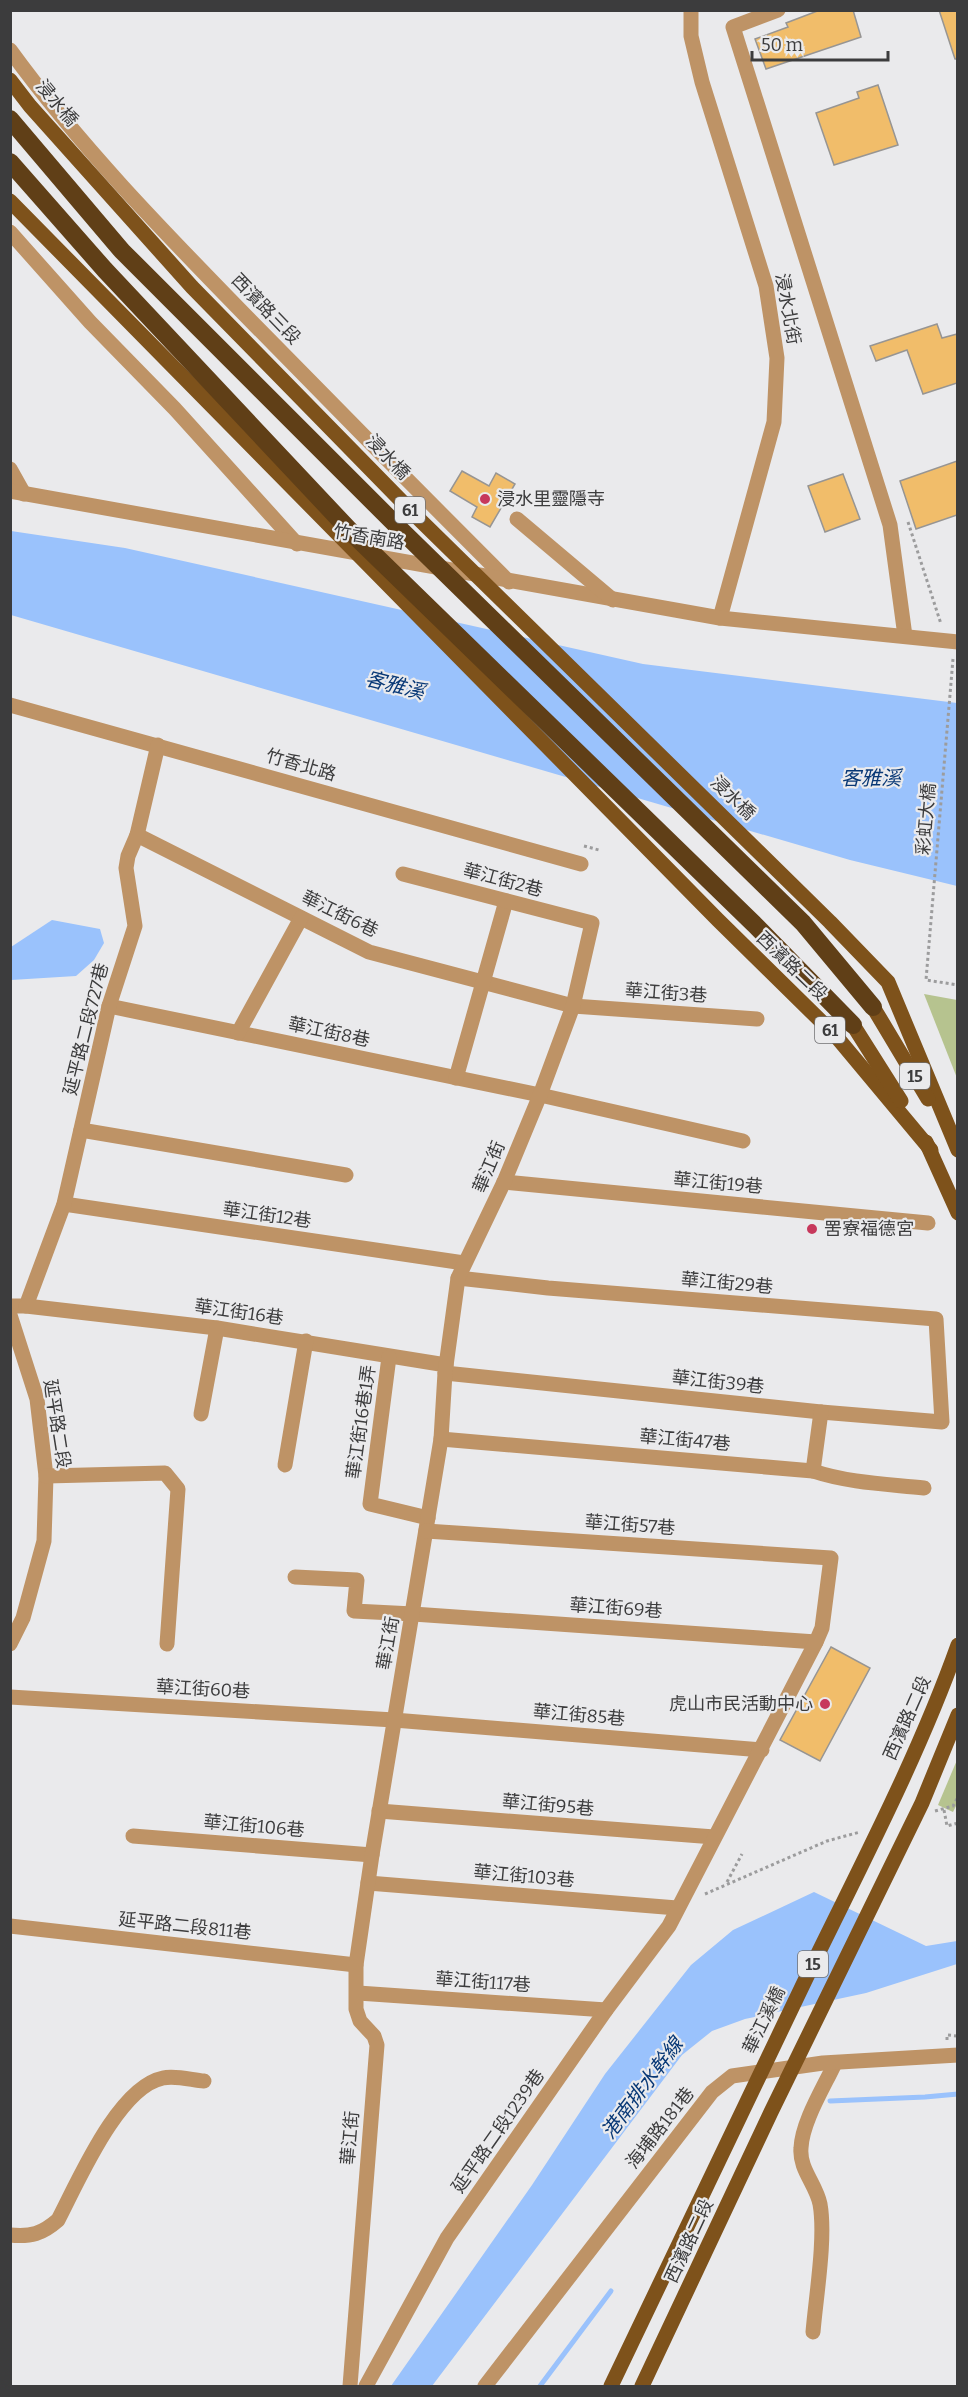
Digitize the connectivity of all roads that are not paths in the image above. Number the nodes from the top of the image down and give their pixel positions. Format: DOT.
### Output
graph roads {
  1 [pos="691,10"];
  2 [pos="778,10"];
  3 [pos="10,50"];
  4 [pos="10,80"];
  5 [pos="10,119"];
  6 [pos="10,162"];
  7 [pos="10,201"];
  8 [pos="10,232"];
  9 [pos="10,469"];
  10 [pos="17,493"];
  11 [pos="517,519"];
  12 [pos="297,544"];
  13 [pos="509,582"];
  14 [pos="613,600"];
  15 [pos="720,618"];
  16 [pos="905,636"];
  17 [pos="957,642"];
  18 [pos="10,705"];
  19 [pos="158,745"];
  20 [pos="137,835"];
  21 [pos="581,864"];
  22 [pos="404,874"];
  23 [pos="506,901"];
  24 [pos="301,918"];
  25 [pos="592,923"];
  26 [pos="483,982"];
  27 [pos="109,1006"];
  28 [pos="573,1006"];
  29 [pos="873,1007"];
  30 [pos="757,1019"];
  31 [pos="853,1025"];
  32 [pos="238,1033"];
  33 [pos="456,1078"];
  34 [pos="540,1095"];
  35 [pos="81,1130"];
  36 [pos="743,1141"];
  37 [pos="957,1148"];
  38 [pos="931,1150"];
  39 [pos="346,1176"];
  40 [pos="504,1182"];
  41 [pos="64,1204"];
  42 [pos="957,1213"];
  43 [pos="928,1223"];
  44 [pos="464,1263"];
  45 [pos="458,1278"];
  46 [pos="18,1306"];
  47 [pos="10,1316"];
  48 [pos="217,1328"];
  49 [pos="306,1341"];
  50 [pos="389,1357"];
  51 [pos="445,1369"];
  52 [pos="939,1376"];
  53 [pos="821,1412"];
  54 [pos="201,1414"];
  55 [pos="441,1439"];
  56 [pos="285,1465"];
  57 [pos="813,1471"];
  58 [pos="46,1476"];
  59 [pos="924,1488"];
  60 [pos="427,1524"];
  61 [pos="831,1558"];
  62 [pos="295,1577"];
  63 [pos="413,1614"];
  64 [pos="816,1642"];
  65 [pos="10,1644"];
  66 [pos="167,1644"];
  67 [pos="957,1645"];
  68 [pos="10,1697"];
  69 [pos="957,1715"];
  70 [pos="394,1720"];
  71 [pos="762,1750"];
  72 [pos="889,1807"];
  73 [pos="379,1810"];
  74 [pos="133,1836"];
  75 [pos="714,1838"];
  76 [pos="372,1855"];
  77 [pos="368,1883"];
  78 [pos="677,1908"];
  79 [pos="10,1926"];
  80 [pos="356,1965"];
  81 [pos="358,1994"];
  82 [pos="606,2010"];
  83 [pos="957,2055"];
  84 [pos="835,2063"];
  85 [pos="204,2081"];
  86 [pos="737,2121"];
  87 [pos="10,2235"];
  88 [pos="813,2332"];
  89 [pos="350,2386"];
  90 [pos="366,2386"];
  91 [pos="485,2386"];
  92 [pos="611,2386"];
  93 [pos="642,2386"];
  1 -- 15 [label="street, 浸水北街"];
  2 -- 16 [label="street"];
  3 -- 13 [label="street, 西濱路三段"];
  4 -- 37 [label="main road, 浸水橋 / 61"];
  5 -- 29 [label="highway, 61"];
  6 -- 31 [label="highway, 61"];
  7 -- 38 [label="main road, 西濱路二段 / 61"];
  8 -- 12 [label="street"];
  9 -- 10 [label="street"];
  10 -- 12 [label="street, 竹香南路"];
  11 -- 14 [label="street"];
  12 -- 13 [label="street, 竹香南路"];
  13 -- 14 [label="street, 竹香南路"];
  14 -- 15 [label="street, 竹香南路"];
  15 -- 16 [label="street, 竹香南路"];
  16 -- 17 [label="street, 竹香南路"];
  18 -- 19 [label="street, 竹香北路"];
  19 -- 20 [label="street, 延平路二段727巷"];
  19 -- 21 [label="street, 竹香北路"];
  20 -- 24 [label="street, 華江街6巷"];
  20 -- 27 [label="street, 延平路二段727巷"];
  22 -- 23 [label="street, 華江街2巷"];
  23 -- 25 [label="street, 華江街2巷"];
  23 -- 26 [label="street"];
  24 -- 26 [label="street, 華江街6巷"];
  24 -- 32 [label="street"];
  25 -- 28 [label="street, 華江街"];
  26 -- 28 [label="street, 華江街6巷"];
  26 -- 33 [label="street"];
  27 -- 32 [label="street, 華江街8巷"];
  27 -- 35 [label="street, 延平路二段727巷"];
  28 -- 30 [label="street, 華江街3巷"];
  28 -- 34 [label="street, 華江街"];
  29 -- 37 [label="main road, 15"];
  31 -- 38 [label="main road, 西濱路二段 / 15"];
  32 -- 33 [label="street, 華江街8巷"];
  33 -- 34 [label="street, 華江街8巷"];
  34 -- 36 [label="street, 華江街8巷"];
  34 -- 40 [label="street, 華江街"];
  35 -- 39 [label="street"];
  35 -- 41 [label="street, 延平路二段727巷"];
  38 -- 42 [label="main road, 西濱路二段 / 15"];
  40 -- 43 [label="street, 華江街19巷"];
  40 -- 44 [label="street, 華江街"];
  41 -- 44 [label="street, 華江街12巷"];
  41 -- 46 [label="street, 延平路二段727巷"];
  44 -- 45 [label="street, 華江街"];
  45 -- 51 [label="street, 華江街"];
  45 -- 52 [label="street, 華江街29巷"];
  46 -- 48 [label="street, 華江街16巷"];
  47 -- 58 [label="street, 延平路二段"];
  48 -- 49 [label="street, 華江街16巷"];
  48 -- 54 [label="street"];
  49 -- 50 [label="street, 華江街16巷"];
  49 -- 56 [label="street"];
  50 -- 51 [label="street, 華江街16巷"];
  50 -- 60 [label="street, 華江街16巷1弄"];
  51 -- 53 [label="street, 華江街39巷"];
  51 -- 55 [label="street, 華江街"];
  52 -- 53 [label="street, 華江街39巷"];
  53 -- 57 [label="street"];
  55 -- 57 [label="street, 華江街47巷"];
  55 -- 60 [label="street, 華江街"];
  57 -- 59 [label="street, 華江街47巷"];
  58 -- 65 [label="street, 延平路二段"];
  58 -- 66 [label="street"];
  60 -- 61 [label="street, 華江街57巷"];
  60 -- 63 [label="street, 華江街"];
  61 -- 64 [label="street, 延平路二段1239巷"];
  62 -- 63 [label="street, 華江街69巷"];
  63 -- 64 [label="street, 華江街69巷"];
  63 -- 70 [label="street, 華江街"];
  64 -- 71 [label="street, 延平路二段1239巷"];
  67 -- 72 [label="main road, 西濱路二段 / 15"];
  68 -- 70 [label="street, 華江街60巷"];
  69 -- 93 [label="main road, 西濱路二段 / 15"];
  70 -- 71 [label="street, 華江街85巷"];
  70 -- 73 [label="street, 華江街"];
  71 -- 75 [label="street, 延平路二段1239巷"];
  72 -- 86 [label="main road, 華江溪橋 / 15"];
  73 -- 75 [label="street, 華江街95巷"];
  73 -- 76 [label="street, 華江街"];
  74 -- 76 [label="street, 華江街106巷"];
  75 -- 78 [label="street, 延平路二段1239巷"];
  76 -- 77 [label="street, 華江街"];
  77 -- 78 [label="street, 華江街103巷"];
  77 -- 80 [label="street, 華江街"];
  78 -- 82 [label="street, 延平路二段1239巷"];
  79 -- 80 [label="street, 延平路二段811巷"];
  80 -- 81 [label="street, 華江街"];
  81 -- 82 [label="street, 華江街117巷"];
  81 -- 89 [label="street, 華江街"];
  82 -- 90 [label="street, 延平路二段1239巷"];
  83 -- 84 [label="street, 海埔路181巷"];
  84 -- 88 [label="street"];
  84 -- 91 [label="street, 海埔路181巷"];
  85 -- 87 [label="street"];
  86 -- 92 [label="main road, 西濱路二段 / 15"];
}
